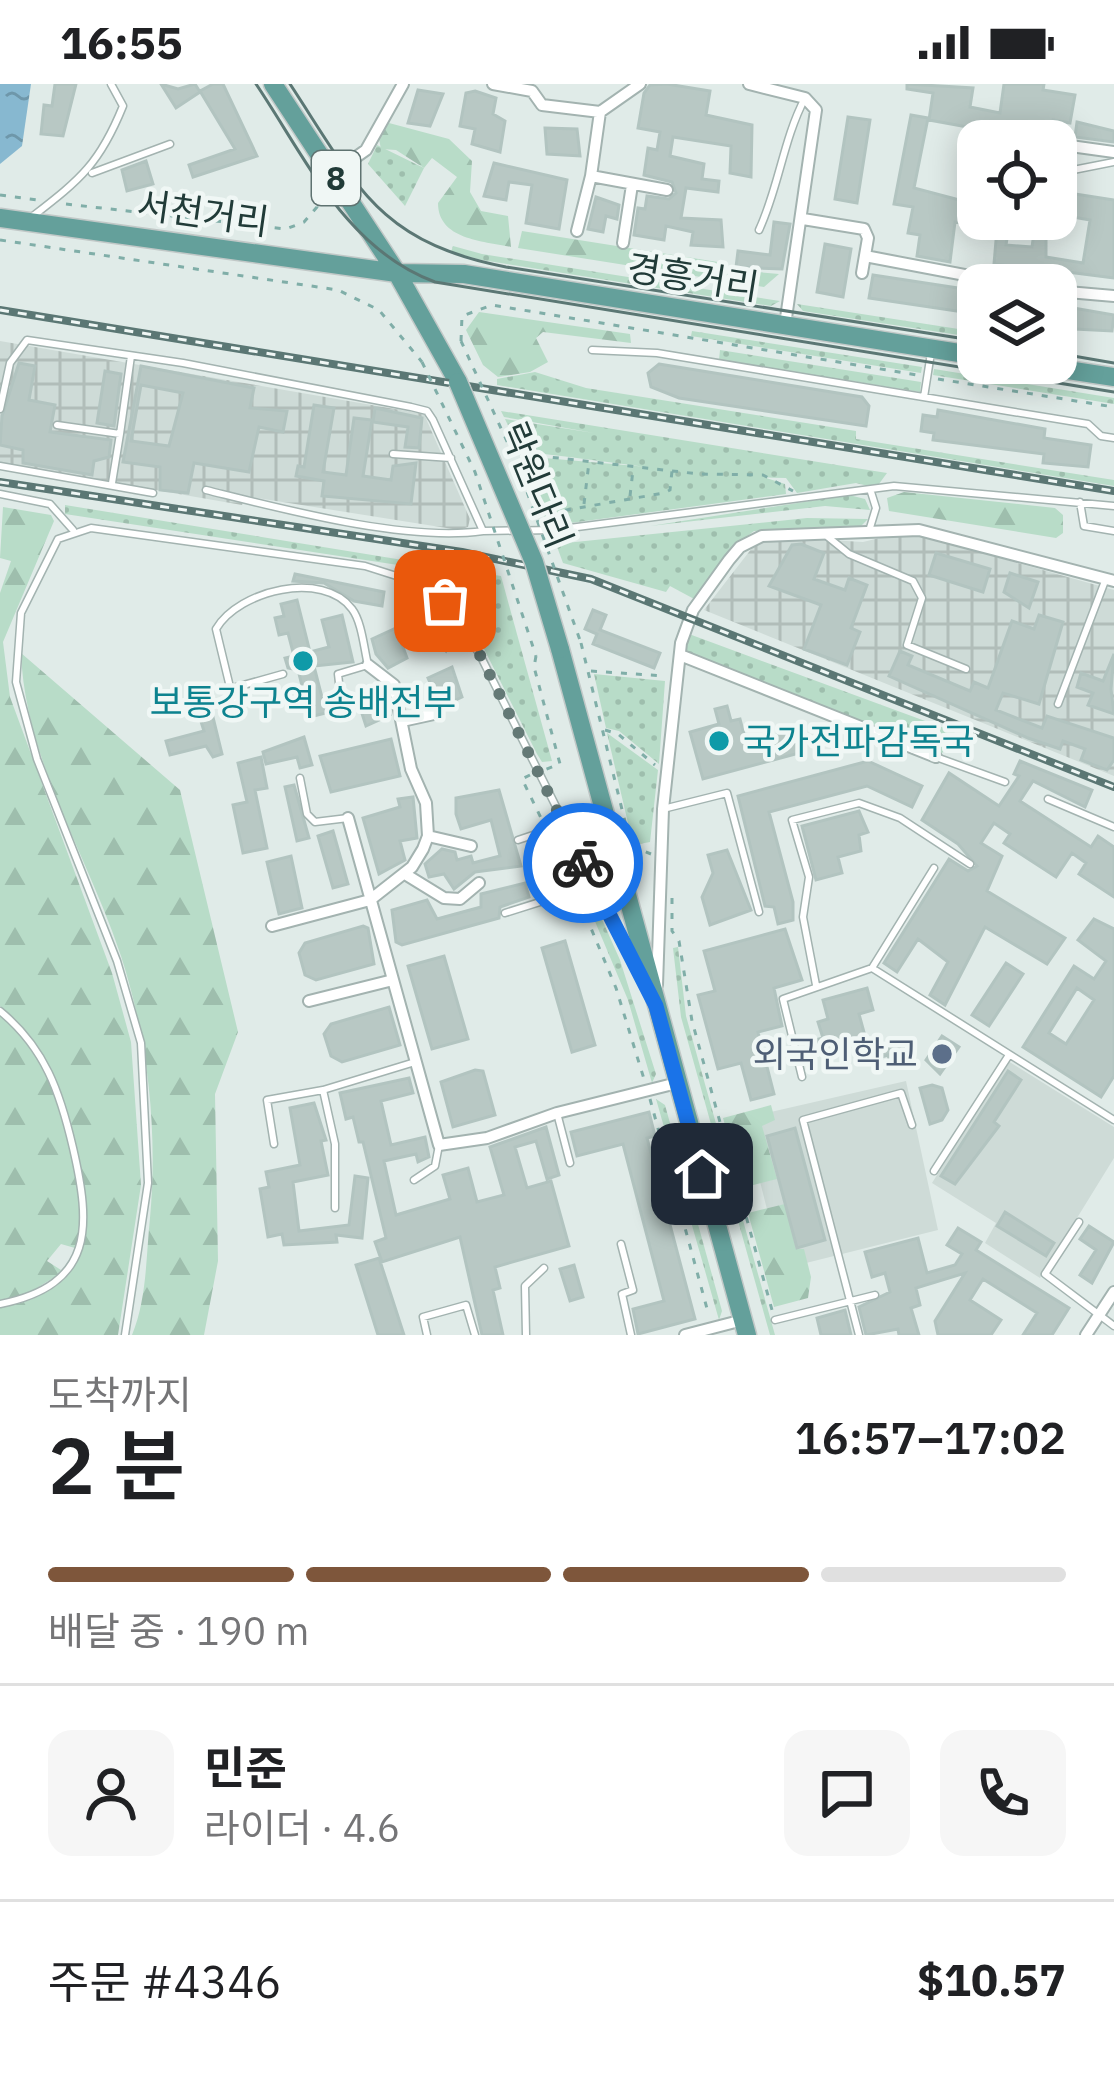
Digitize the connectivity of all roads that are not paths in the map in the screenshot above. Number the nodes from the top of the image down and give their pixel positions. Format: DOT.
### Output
graph roads {
  1 [pos="112,84"];
  2 [pos="273,84"];
  3 [pos="403,84"];
  4 [pos="493,84"];
  5 [pos="640,84"];
  6 [pos="758,85"];
  7 [pos="805,98"];
  8 [pos="600,112"];
  9 [pos="170,144"];
  10 [pos="1077,147"];
  11 [pos="1114,152"];
  12 [pos="1114,162"];
  13 [pos="1077,169"];
  14 [pos="89,174"];
  15 [pos="332,174"];
  16 [pos="591,176"];
  17 [pos="632,184"];
  18 [pos="667,190"];
  19 [pos="0,218"];
  20 [pos="803,219"];
  21 [pos="25,221"];
  22 [pos="759,230"];
  23 [pos="578,231"];
  24 [pos="623,243"];
  25 [pos="865,256"];
  26 [pos="398,273"];
  27 [pos="957,273"];
  28 [pos="862,274"];
  29 [pos="1077,292"];
  30 [pos="1114,296"];
  31 [pos="785,325"];
  32 [pos="931,349"];
  33 [pos="592,350"];
  34 [pos="957,353"];
  35 [pos="131,356"];
  36 [pos="4,366"];
  37 [pos="1077,371"];
  38 [pos="1114,377"];
  39 [pos="924,397"];
  40 [pos="0,409"];
  41 [pos="57,425"];
  42 [pos="120,434"];
  43 [pos="1114,438"];
  44 [pos="393,454"];
  45 [pos="451,458"];
  46 [pos="0,466"];
  47 [pos="112,483"];
  48 [pos="206,490"];
  49 [pos="871,492"];
  50 [pos="153,493"];
  51 [pos="0,494"];
  52 [pos="1080,502"];
  53 [pos="1114,506"];
  54 [pos="73,530"];
  55 [pos="869,530"];
  56 [pos="483,531"];
  57 [pos="1114,531"];
  58 [pos="825,535"];
  59 [pos="1110,579"];
  60 [pos="680,656"];
  61 [pos="368,665"];
  62 [pos="966,669"];
  63 [pos="284,674"];
  64 [pos="229,689"];
  65 [pos="1058,704"];
  66 [pos="342,710"];
  67 [pos="236,712"];
  68 [pos="434,714"];
  69 [pos="402,721"];
  70 [pos="936,757"];
  71 [pos="300,778"];
  72 [pos="1005,782"];
  73 [pos="1048,799"];
  74 [pos="663,808"];
  75 [pos="348,818"];
  76 [pos="563,825"];
  77 [pos="1114,827"];
  78 [pos="428,836"];
  79 [pos="518,840"];
  80 [pos="471,846"];
  81 [pos="970,864"];
  82 [pos="934,868"];
  83 [pos="405,874"];
  84 [pos="479,883"];
  85 [pos="594,885"];
  86 [pos="370,900"];
  87 [pos="759,912"];
  88 [pos="505,913"];
  89 [pos="272,926"];
  90 [pos="872,968"];
  91 [pos="393,980"];
  92 [pos="816,985"];
  93 [pos="310,1001"];
  94 [pos="656,1006"];
  95 [pos="0,1011"];
  96 [pos="1009,1055"];
  97 [pos="415,1062"];
  98 [pos="802,1077"];
  99 [pos="676,1083"];
  100 [pos="323,1090"];
  101 [pos="557,1113"];
  102 [pos="1114,1120"];
  103 [pos="912,1126"];
  104 [pos="274,1144"];
  105 [pos="439,1145"];
  106 [pos="570,1163"];
  107 [pos="934,1171"];
  108 [pos="413,1180"];
  109 [pos="335,1208"];
  110 [pos="1079,1222"];
  111 [pos="621,1244"];
  112 [pos="544,1268"];
  113 [pos="1114,1292"];
  114 [pos="875,1295"];
  115 [pos="849,1302"];
  116 [pos="0,1304"];
  117 [pos="1099,1315"];
  118 [pos="775,1320"];
  119 [pos="1114,1326"];
  120 [pos="745,1328"];
  121 [pos="125,1335"];
  122 [pos="427,1335"];
  123 [pos="475,1335"];
  124 [pos="526,1335"];
  125 [pos="632,1335"];
  126 [pos="685,1335"];
  127 [pos="859,1335"];
  128 [pos="1086,1335"];
  1 -- 14 [label="lane"];
  2 -- 15 [label="main road, 8"];
  3 -- 15 [label="street"];
  4 -- 8 [label="street"];
  5 -- 8 [label="street"];
  6 -- 7 [label="street"];
  7 -- 20 [label="street"];
  7 -- 22 [label="lane"];
  8 -- 16 [label="street"];
  9 -- 14 [label="lane"];
  10 -- 11 [label="street"];
  12 -- 13 [label="lane"];
  14 -- 21 [label="lane"];
  15 -- 26 [label="main road, 8"];
  16 -- 17 [label="street"];
  16 -- 23 [label="street"];
  17 -- 18 [label="street"];
  17 -- 24 [label="street"];
  19 -- 21 [label="main road, 서천거리"];
  20 -- 25 [label="street"];
  20 -- 31 [label="street"];
  21 -- 26 [label="main road, 서천거리"];
  25 -- 27 [label="street"];
  25 -- 28 [label="street"];
  26 -- 31 [label="main road, 경흥거리"];
  26 -- 94 [label="main road, 락원다리 / 8, bridge"];
  29 -- 30 [label="street"];
  31 -- 32 [label="main road, 경흥거리"];
  32 -- 34 [label="main road, 경흥거리"];
  32 -- 39 [label="lane"];
  33 -- 39 [label="lane"];
  35 -- 36 [label="lane"];
  35 -- 42 [label="lane"];
  35 -- 45 [label="lane"];
  36 -- 40 [label="lane"];
  37 -- 38 [label="main road"];
  39 -- 43 [label="lane"];
  41 -- 42 [label="lane"];
  42 -- 47 [label="lane"];
  44 -- 45 [label="lane"];
  45 -- 56 [label="lane"];
  46 -- 47 [label="lane"];
  47 -- 50 [label="lane"];
  48 -- 56 [label="lane"];
  49 -- 52 [label="lane"];
  49 -- 55 [label="lane"];
  49 -- 56 [label="lane"];
  51 -- 54 [label="lane"];
  52 -- 53 [label="lane"];
  52 -- 57 [label="lane"];
  54 -- 76 [label="lane"];
  54 -- 121 [label="lane"];
  55 -- 58 [label="street"];
  55 -- 59 [label="street"];
  58 -- 60 [label="street"];
  58 -- 62 [label="lane"];
  59 -- 65 [label="lane"];
  60 -- 70 [label="street"];
  60 -- 74 [label="street"];
  61 -- 64 [label="lane"];
  61 -- 66 [label="lane"];
  61 -- 69 [label="street"];
  63 -- 64 [label="lane"];
  64 -- 67 [label="lane"];
  68 -- 69 [label="street"];
  69 -- 78 [label="street"];
  70 -- 72 [label="lane"];
  71 -- 75 [label="lane"];
  73 -- 77 [label="lane"];
  74 -- 87 [label="lane"];
  74 -- 94 [label="street"];
  75 -- 86 [label="street"];
  76 -- 79 [label="lane"];
  76 -- 85 [label="lane"];
  78 -- 80 [label="street"];
  78 -- 83 [label="street"];
  81 -- 92 [label="lane"];
  82 -- 90 [label="lane"];
  83 -- 84 [label="street"];
  83 -- 86 [label="street"];
  85 -- 88 [label="lane"];
  85 -- 94 [label="lane"];
  86 -- 89 [label="street"];
  86 -- 91 [label="street"];
  90 -- 92 [label="lane"];
  90 -- 96 [label="lane"];
  91 -- 93 [label="street"];
  91 -- 97 [label="street"];
  92 -- 98 [label="lane"];
  94 -- 99 [label="main road, 락원다리"];
  95 -- 116 [label="lane"];
  96 -- 102 [label="lane"];
  96 -- 107 [label="lane"];
  97 -- 100 [label="lane"];
  97 -- 105 [label="street"];
  99 -- 101 [label="street"];
  99 -- 120 [label="main road, 락원다리"];
  100 -- 104 [label="lane"];
  100 -- 109 [label="lane"];
  101 -- 105 [label="street"];
  101 -- 106 [label="lane"];
  103 -- 115 [label="lane"];
  105 -- 108 [label="lane"];
  110 -- 117 [label="lane"];
  111 -- 125 [label="lane"];
  112 -- 124 [label="lane"];
  113 -- 117 [label="street"];
  114 -- 115 [label="lane"];
  115 -- 118 [label="lane"];
  115 -- 127 [label="lane"];
  117 -- 119 [label="lane"];
  117 -- 128 [label="street"];
  120 -- 126 [label="street"];
  122 -- 123 [label="lane"];
}
